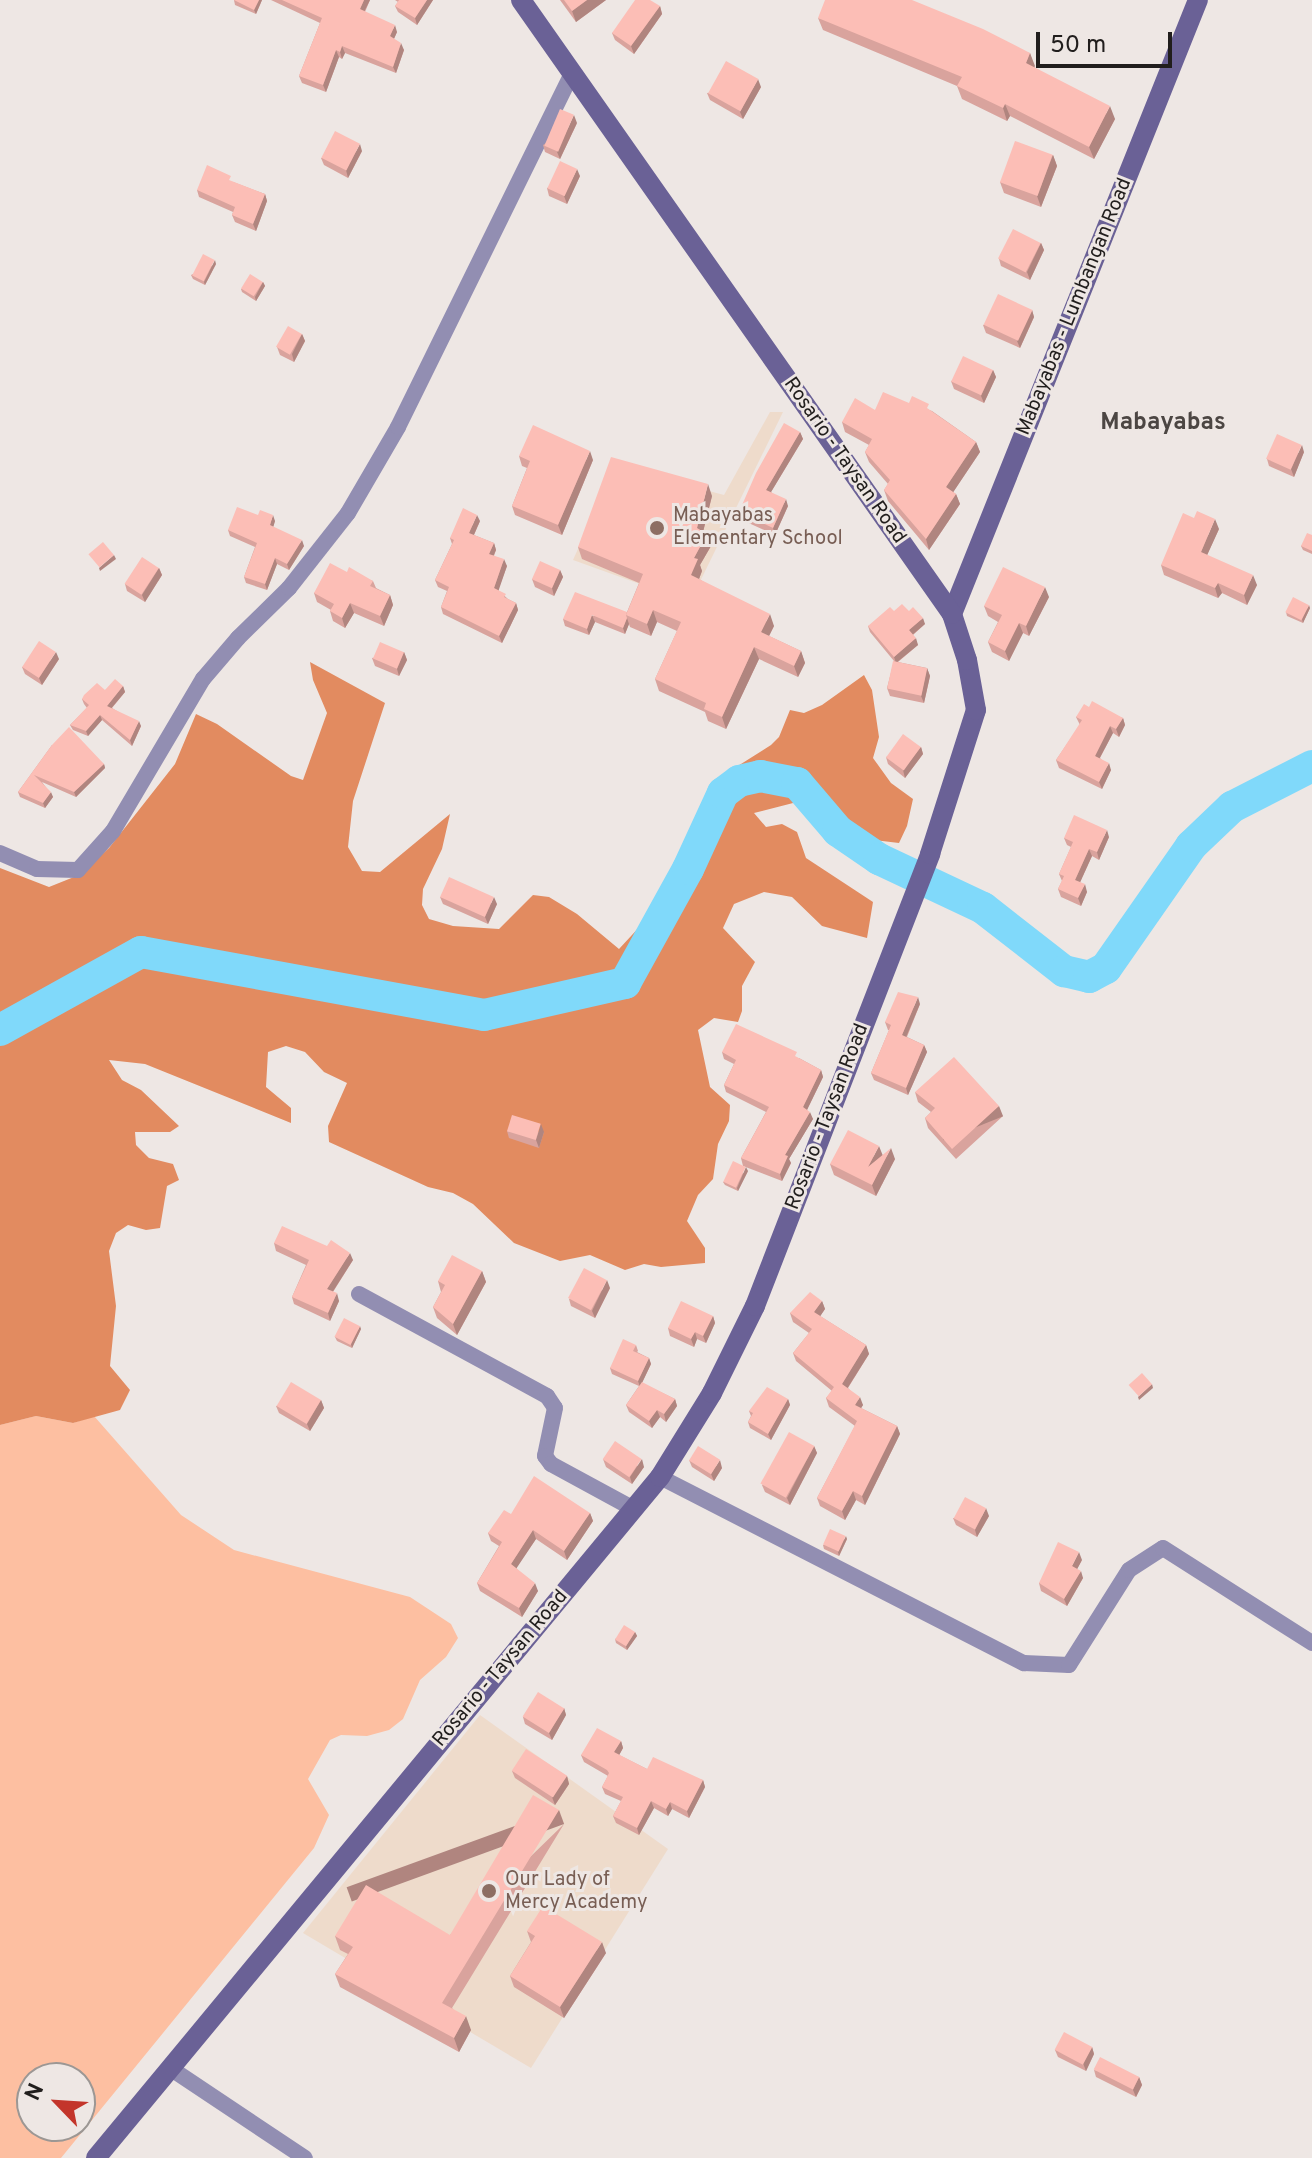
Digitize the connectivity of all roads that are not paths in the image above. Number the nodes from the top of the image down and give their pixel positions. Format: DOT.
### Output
graph roads {
  1 [pos="521,0"];
  2 [pos="1198,0"];
  3 [pos="572,73"];
  4 [pos="952,614"];
  5 [pos="0,853"];
  6 [pos="359,1294"];
  7 [pos="660,1477"];
  8 [pos="634,1509"];
  9 [pos="1312,1643"];
  10 [pos="170,2068"];
  11 [pos="96,2158"];
  12 [pos="305,2158"];
  1 -- 3 [label="main road, Rosario - Taysan Road"];
  2 -- 4 [label="main road, Mabayabas - Lumbangan Road"];
  3 -- 4 [label="main road, Rosario - Taysan Road"];
  3 -- 5 [label="street"];
  4 -- 7 [label="main road, Rosario - Taysan Road"];
  6 -- 8 [label="street"];
  7 -- 8 [label="main road, Rosario - Taysan Road"];
  7 -- 9 [label="street"];
  8 -- 10 [label="main road, Rosario - Taysan Road"];
  10 -- 11 [label="main road, Rosario - Taysan Road"];
  10 -- 12 [label="street"];
}
